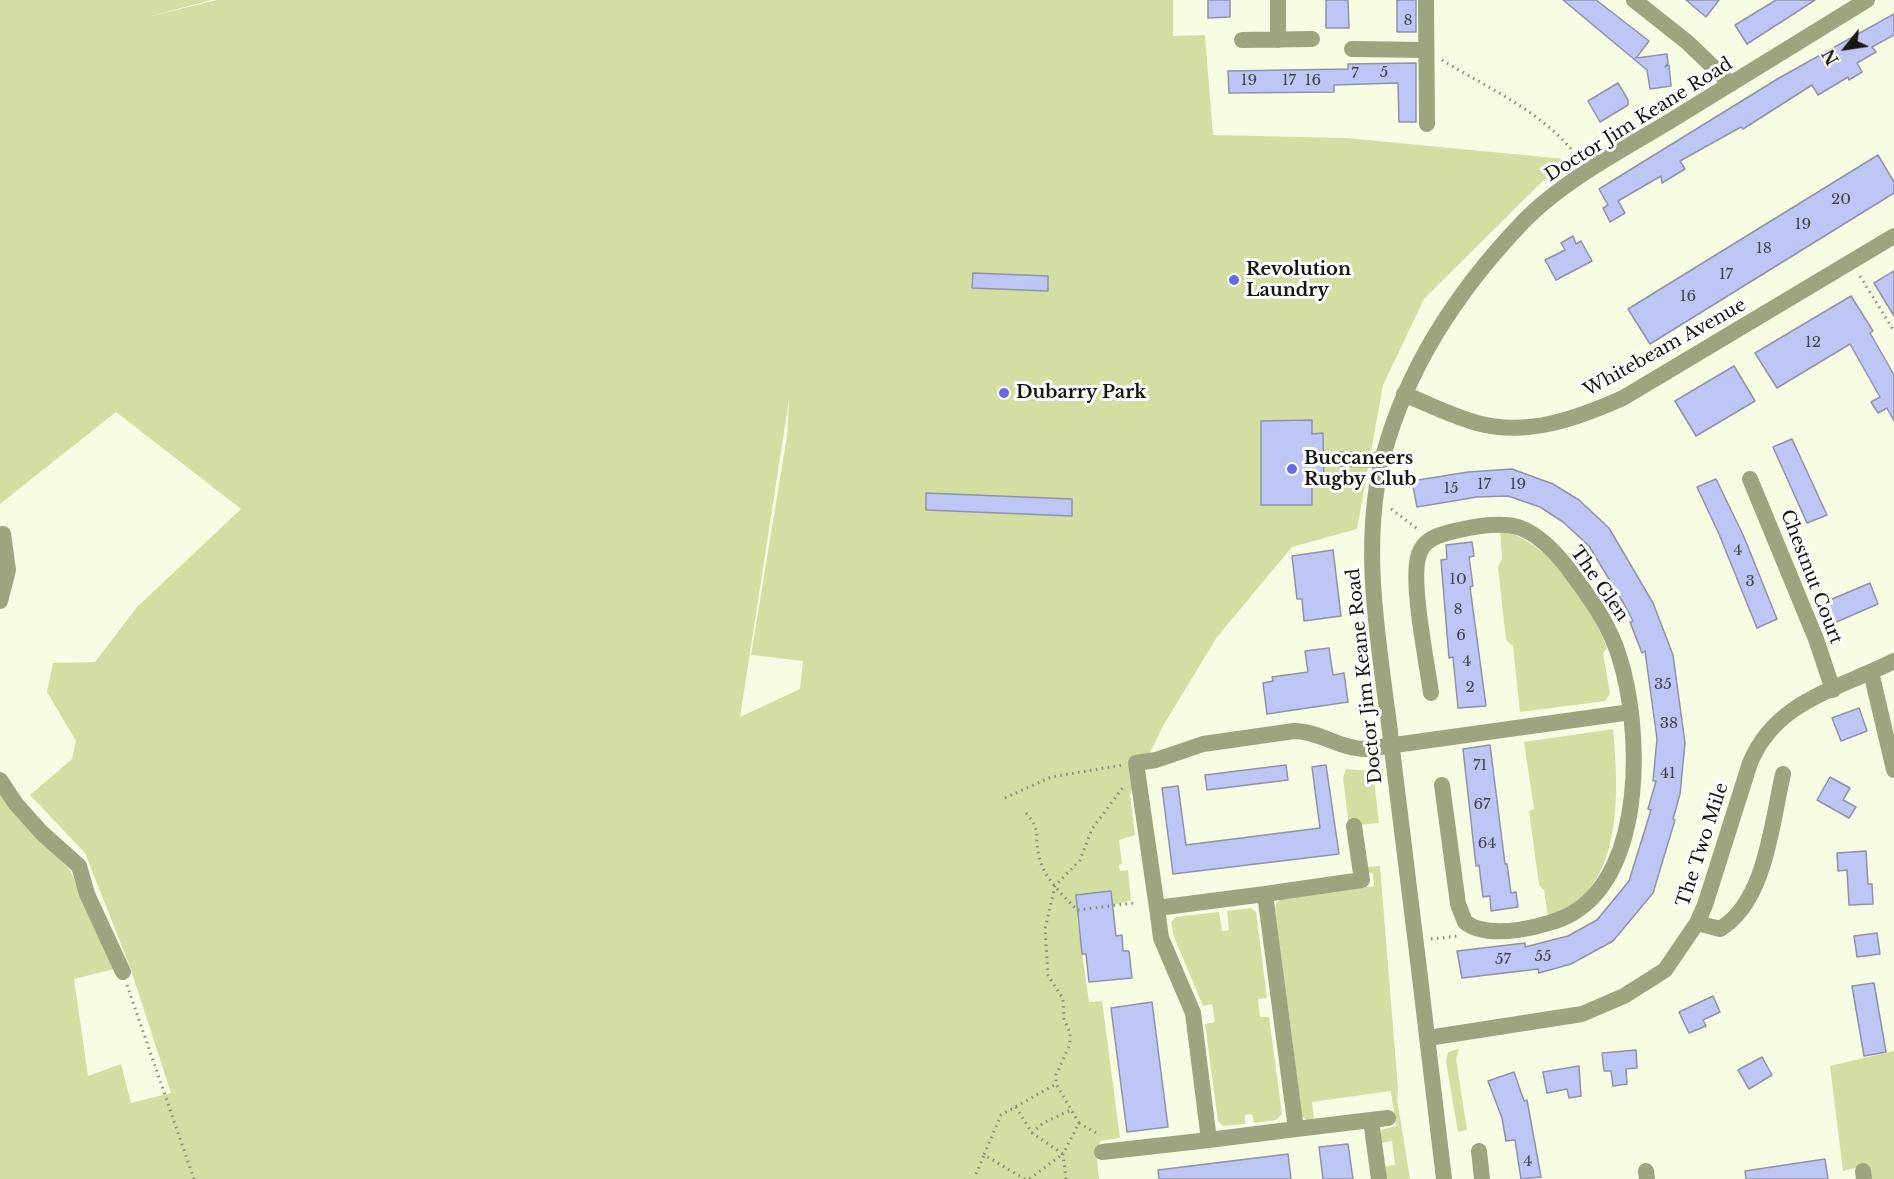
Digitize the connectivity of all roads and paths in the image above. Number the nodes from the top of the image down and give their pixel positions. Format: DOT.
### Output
graph roads {
  1 [pos="1278,0"];
  2 [pos="1426,0"];
  3 [pos="1634,0"];
  4 [pos="1867,0"];
  5 [pos="1312,39"];
  6 [pos="1242,40"];
  7 [pos="1278,40"];
  8 [pos="1352,49"];
  9 [pos="1425,51"];
  10 [pos="1731,84"];
  11 [pos="1427,124"];
  12 [pos="1589,172"];
  13 [pos="1894,236"];
  14 [pos="1852,261"];
  15 [pos="1894,331"];
  16 [pos="1404,394"];
  17 [pos="1341,459"];
  18 [pos="1383,460"];
  19 [pos="1750,479"];
  20 [pos="1376,498"];
  21 [pos="3,534"];
  22 [pos="1424,543"];
  23 [pos="0,601"];
  24 [pos="1894,661"];
  25 [pos="1871,672"];
  26 [pos="1833,690"];
  27 [pos="1431,693"];
  28 [pos="1631,712"];
  29 [pos="1392,745"];
  30 [pos="1137,770"];
  31 [pos="1894,770"];
  32 [pos="1783,774"];
  33 [pos="0,780"];
  34 [pos="1442,785"];
  35 [pos="1005,798"];
  36 [pos="1026,813"];
  37 [pos="1354,826"];
  38 [pos="1055,886"];
  39 [pos="1266,894"];
  40 [pos="1134,903"];
  41 [pos="1157,908"];
  42 [pos="1697,923"];
  43 [pos="1471,927"];
  44 [pos="1415,941"];
  45 [pos="123,972"];
  46 [pos="1428,1038"];
  47 [pos="1056,1084"];
  48 [pos="1016,1107"];
  49 [pos="1071,1110"];
  50 [pos="1388,1118"];
  51 [pos="1371,1120"];
  52 [pos="1079,1123"];
  53 [pos="1296,1130"];
  54 [pos="1032,1133"];
  55 [pos="1209,1140"];
  56 [pos="1102,1144"];
  57 [pos="1479,1151"];
  58 [pos="1063,1154"];
  59 [pos="984,1155"];
  60 [pos="976,1174"];
  61 [pos="194,1179"];
  62 [pos="1027,1179"];
  63 [pos="1066,1179"];
  64 [pos="1379,1179"];
  65 [pos="1444,1179"];
  66 [pos="1482,1179"];
  1 -- 7 [label="street"];
  2 -- 9 [label="street"];
  3 -- 10 [label="street"];
  4 -- 10 [label="street, Doctor Jim Keane Road"];
  5 -- 7 [label="street"];
  6 -- 7 [label="street"];
  8 -- 9 [label="street"];
  9 -- 11 [label="street"];
  9 -- 12 [label="path"];
  10 -- 12 [label="street, Doctor Jim Keane Road"];
  12 -- 16 [label="street, Doctor Jim Keane Road"];
  13 -- 14 [label="street, Whitebeam Avenue"];
  14 -- 15 [label="path"];
  14 -- 16 [label="street, Whitebeam Avenue"];
  16 -- 18 [label="street, Doctor Jim Keane Road"];
  17 -- 18 [label="street"];
  18 -- 20 [label="street, Doctor Jim Keane Road"];
  19 -- 26 [label="street, Chestnut Court"];
  20 -- 22 [label="path"];
  20 -- 29 [label="street, Doctor Jim Keane Road"];
  21 -- 23 [label="street"];
  22 -- 27 [label="street"];
  22 -- 28 [label="street, The Glen"];
  24 -- 25 [label="street, The Two Mile"];
  25 -- 26 [label="street, The Two Mile"];
  25 -- 31 [label="street"];
  26 -- 42 [label="street, The Two Mile"];
  28 -- 29 [label="street"];
  28 -- 43 [label="street, The Glen"];
  29 -- 30 [label="street"];
  29 -- 44 [label="street, Doctor Jim Keane Road"];
  30 -- 35 [label="path"];
  30 -- 38 [label="path"];
  30 -- 41 [label="street"];
  32 -- 42 [label="street"];
  33 -- 45 [label="street"];
  34 -- 43 [label="street"];
  36 -- 38 [label="path"];
  37 -- 39 [label="street"];
  38 -- 40 [label="path"];
  38 -- 47 [label="path"];
  39 -- 41 [label="street"];
  39 -- 53 [label="street"];
  41 -- 55 [label="street"];
  42 -- 46 [label="street, The Two Mile"];
  43 -- 44 [label="path"];
  44 -- 46 [label="street, Doctor Jim Keane Road"];
  45 -- 61 [label="path"];
  46 -- 65 [label="street, Doctor Jim Keane Road"];
  47 -- 48 [label="path"];
  47 -- 49 [label="path"];
  48 -- 54 [label="path"];
  48 -- 59 [label="path"];
  49 -- 52 [label="path"];
  49 -- 54 [label="path"];
  50 -- 51 [label="street"];
  51 -- 53 [label="street"];
  51 -- 64 [label="street"];
  52 -- 56 [label="path"];
  52 -- 58 [label="path"];
  53 -- 55 [label="street"];
  54 -- 58 [label="path"];
  55 -- 56 [label="street"];
  57 -- 66 [label="street"];
  58 -- 62 [label="path"];
  58 -- 63 [label="path"];
  59 -- 60 [label="path"];
  59 -- 62 [label="path"];
}
